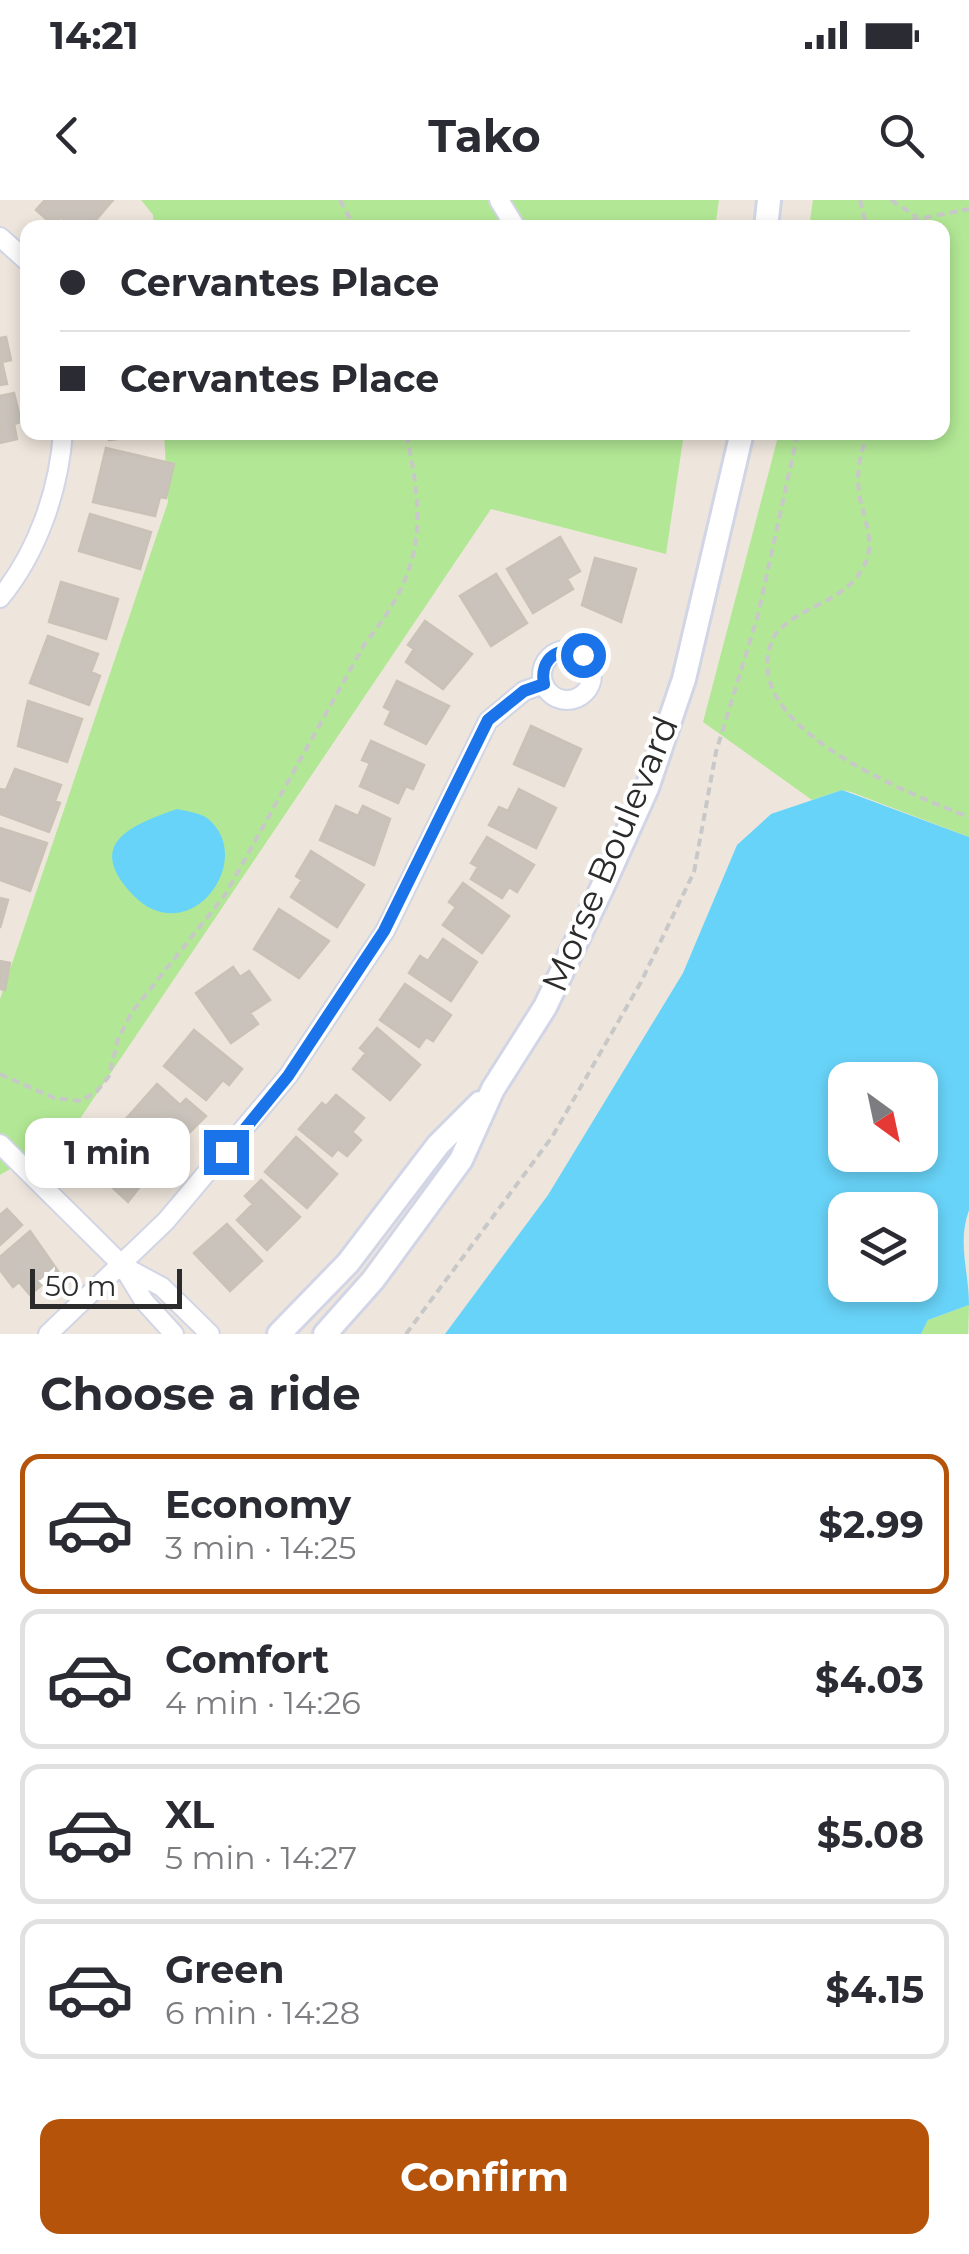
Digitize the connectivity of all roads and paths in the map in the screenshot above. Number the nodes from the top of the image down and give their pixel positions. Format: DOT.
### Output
graph roads {
  1 [pos="891,200"];
  2 [pos="969,208"];
  3 [pos="917,217"];
  4 [pos="904,220"];
  5 [pos="0,237"];
  6 [pos="20,255"];
  7 [pos="62,440"];
  8 [pos="407,440"];
  9 [pos="740,440"];
  10 [pos="796,440"];
  11 [pos="865,440"];
  12 [pos="0,598"];
  13 [pos="544,684"];
  14 [pos="969,817"];
  15 [pos="0,1074"];
  16 [pos="492,1089"];
  17 [pos="0,1144"];
  18 [pos="122,1266"];
  19 [pos="48,1334"];
  20 [pos="174,1334"];
  21 [pos="210,1334"];
  22 [pos="279,1334"];
  23 [pos="325,1334"];
  24 [pos="406,1334"];
  1 -- 3 [label="path"];
  2 -- 3 [label="path"];
  3 -- 4 [label="path"];
  5 -- 6 [label="street"];
  7 -- 12 [label="street"];
  8 -- 15 [label="path"];
  9 -- 16 [label="street, Morse Boulevard"];
  10 -- 24 [label="path"];
  11 -- 14 [label="path"];
  13 -- 18 [label="street"];
  16 -- 22 [label="street, Morse Boulevard"];
  16 -- 23 [label="street, Morse Boulevard"];
  17 -- 18 [label="street"];
  18 -- 19 [label="street"];
  18 -- 20 [label="street"];
  18 -- 21 [label="street"];
}
